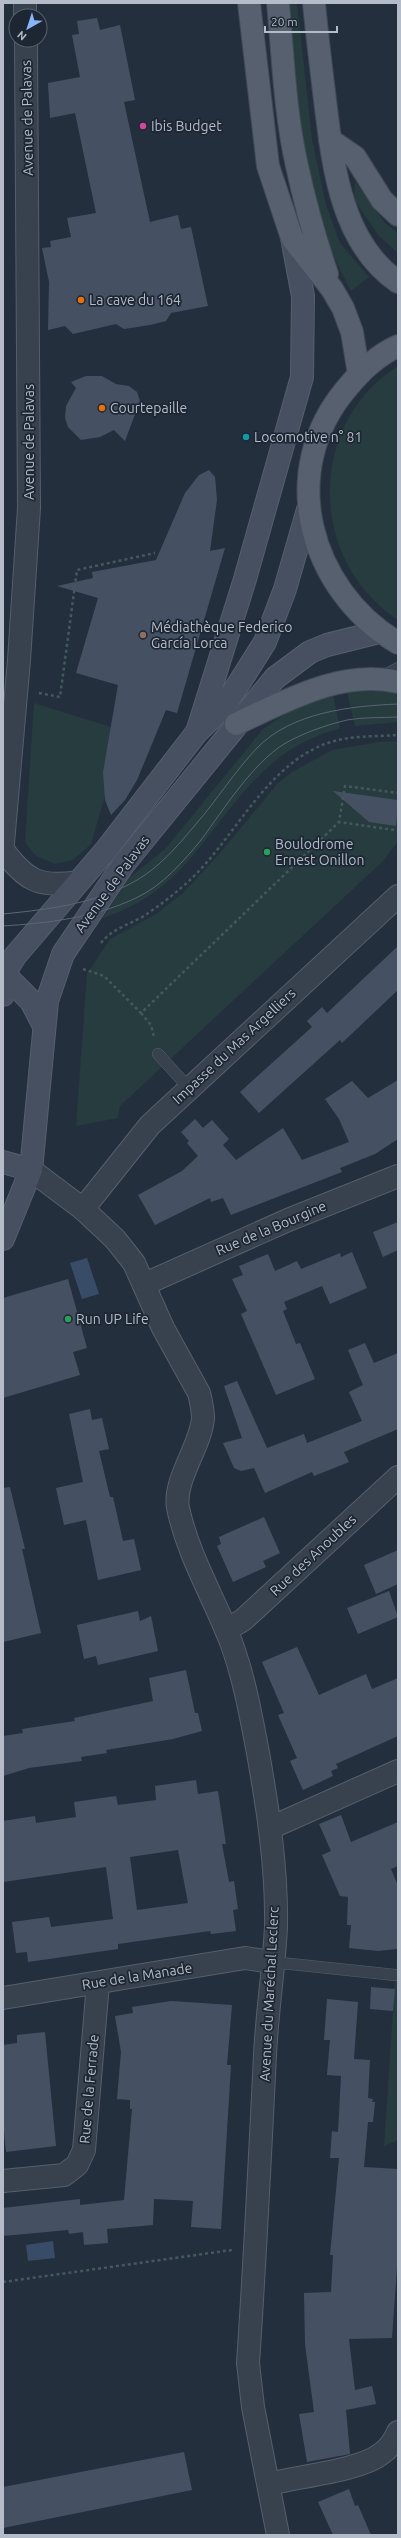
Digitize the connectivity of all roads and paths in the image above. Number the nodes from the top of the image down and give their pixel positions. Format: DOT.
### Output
graph roads {
  1 [pos="249,3"];
  2 [pos="278,3"];
  3 [pos="314,3"];
  4 [pos="26,48"];
  5 [pos="330,140"];
  6 [pos="398,215"];
  7 [pos="292,238"];
  8 [pos="398,282"];
  9 [pos="332,289"];
  10 [pos="398,346"];
  11 [pos="359,374"];
  12 [pos="309,506"];
  13 [pos="155,553"];
  14 [pos="379,632"];
  15 [pos="398,643"];
  16 [pos="392,676"];
  17 [pos="17,683"];
  18 [pos="8,709"];
  19 [pos="236,724"];
  20 [pos="197,732"];
  21 [pos="398,735"];
  22 [pos="398,793"];
  23 [pos="339,822"];
  24 [pos="394,830"];
  25 [pos="3,843"];
  26 [pos="3,850"];
  27 [pos="123,865"];
  28 [pos="78,882"];
  29 [pos="398,896"];
  30 [pos="100,945"];
  31 [pos="86,962"];
  32 [pos="3,978"];
  33 [pos="141,1013"];
  34 [pos="43,1024"];
  35 [pos="158,1054"];
  36 [pos="189,1088"];
  37 [pos="3,1162"];
  38 [pos="31,1170"];
  39 [pos="398,1176"];
  40 [pos="83,1209"];
  41 [pos="3,1239"];
  42 [pos="145,1284"];
  43 [pos="398,1477"];
  44 [pos="226,1630"];
  45 [pos="398,1771"];
  46 [pos="270,1828"];
  47 [pos="272,1962"];
  48 [pos="395,1975"];
  49 [pos="98,1983"];
  50 [pos="3,1998"];
  51 [pos="3,2181"];
  52 [pos="256,2246"];
  53 [pos="3,2282"];
  54 [pos="398,2432"];
  55 [pos="270,2484"];
  56 [pos="278,2535"];
  1 -- 7 [label="main road"];
  2 -- 9 [label="main road"];
  3 -- 5 [label="main road"];
  4 -- 17 [label="street, Avenue de Palavas"];
  5 -- 6 [label="main road"];
  5 -- 8 [label="main road"];
  7 -- 9 [label="main road"];
  7 -- 20 [label="main road"];
  9 -- 11 [label="main road"];
  10 -- 11 [label="main road"];
  11 -- 12 [label="main road"];
  12 -- 14 [label="main road"];
  12 -- 20 [label="main road, Avenue de Palavas"];
  13 -- 17 [label="path"];
  14 -- 15 [label="main road"];
  14 -- 19 [label="main road, Avenue de Palavas"];
  16 -- 19 [label="main road"];
  17 -- 18 [label="street, Avenue de Palavas"];
  18 -- 25 [label="street, Avenue de Palavas"];
  19 -- 27 [label="main road, Avenue de Palavas"];
  20 -- 28 [label="main road, Avenue de Palavas"];
  21 -- 30 [label="path"];
  22 -- 23 [label="path"];
  23 -- 24 [label="path"];
  23 -- 33 [label="path"];
  26 -- 28 [label="street, Avenue de Palavas"];
  27 -- 28 [label="main road"];
  27 -- 34 [label="main road, Avenue de Palavas"];
  28 -- 32 [label="main road, Avenue de Palavas"];
  29 -- 36 [label="street, Impasse du Mas Argelliers"];
  31 -- 33 [label="path"];
  32 -- 34 [label="main road"];
  33 -- 35 [label="path"];
  34 -- 38 [label="main road, Avenue de Palavas"];
  35 -- 36 [label="lane"];
  36 -- 40 [label="street, Impasse du Mas Argelliers"];
  37 -- 38 [label="main road"];
  38 -- 40 [label="street, Avenue du Maréchal Leclerc"];
  38 -- 41 [label="main road, Avenue de Palavas"];
  39 -- 42 [label="street, Rue de la Bourgine"];
  40 -- 42 [label="street, Avenue du Maréchal Leclerc"];
  42 -- 44 [label="street, Avenue du Maréchal Leclerc"];
  43 -- 44 [label="street, Rue des Anoubles"];
  44 -- 46 [label="street, Avenue du Maréchal Leclerc"];
  45 -- 46 [label="street"];
  46 -- 47 [label="street, Avenue du Maréchal Leclerc"];
  47 -- 48 [label="lane"];
  47 -- 49 [label="street, Rue de la Manade"];
  47 -- 52 [label="street, Avenue du Maréchal Leclerc"];
  49 -- 50 [label="street, Rue de la Manade"];
  49 -- 51 [label="street, Rue de la Ferrade"];
  52 -- 53 [label="path"];
  52 -- 55 [label="street, Avenue du Maréchal Leclerc"];
  54 -- 55 [label="street"];
  55 -- 56 [label="street, Avenue du Maréchal Leclerc"];
}
